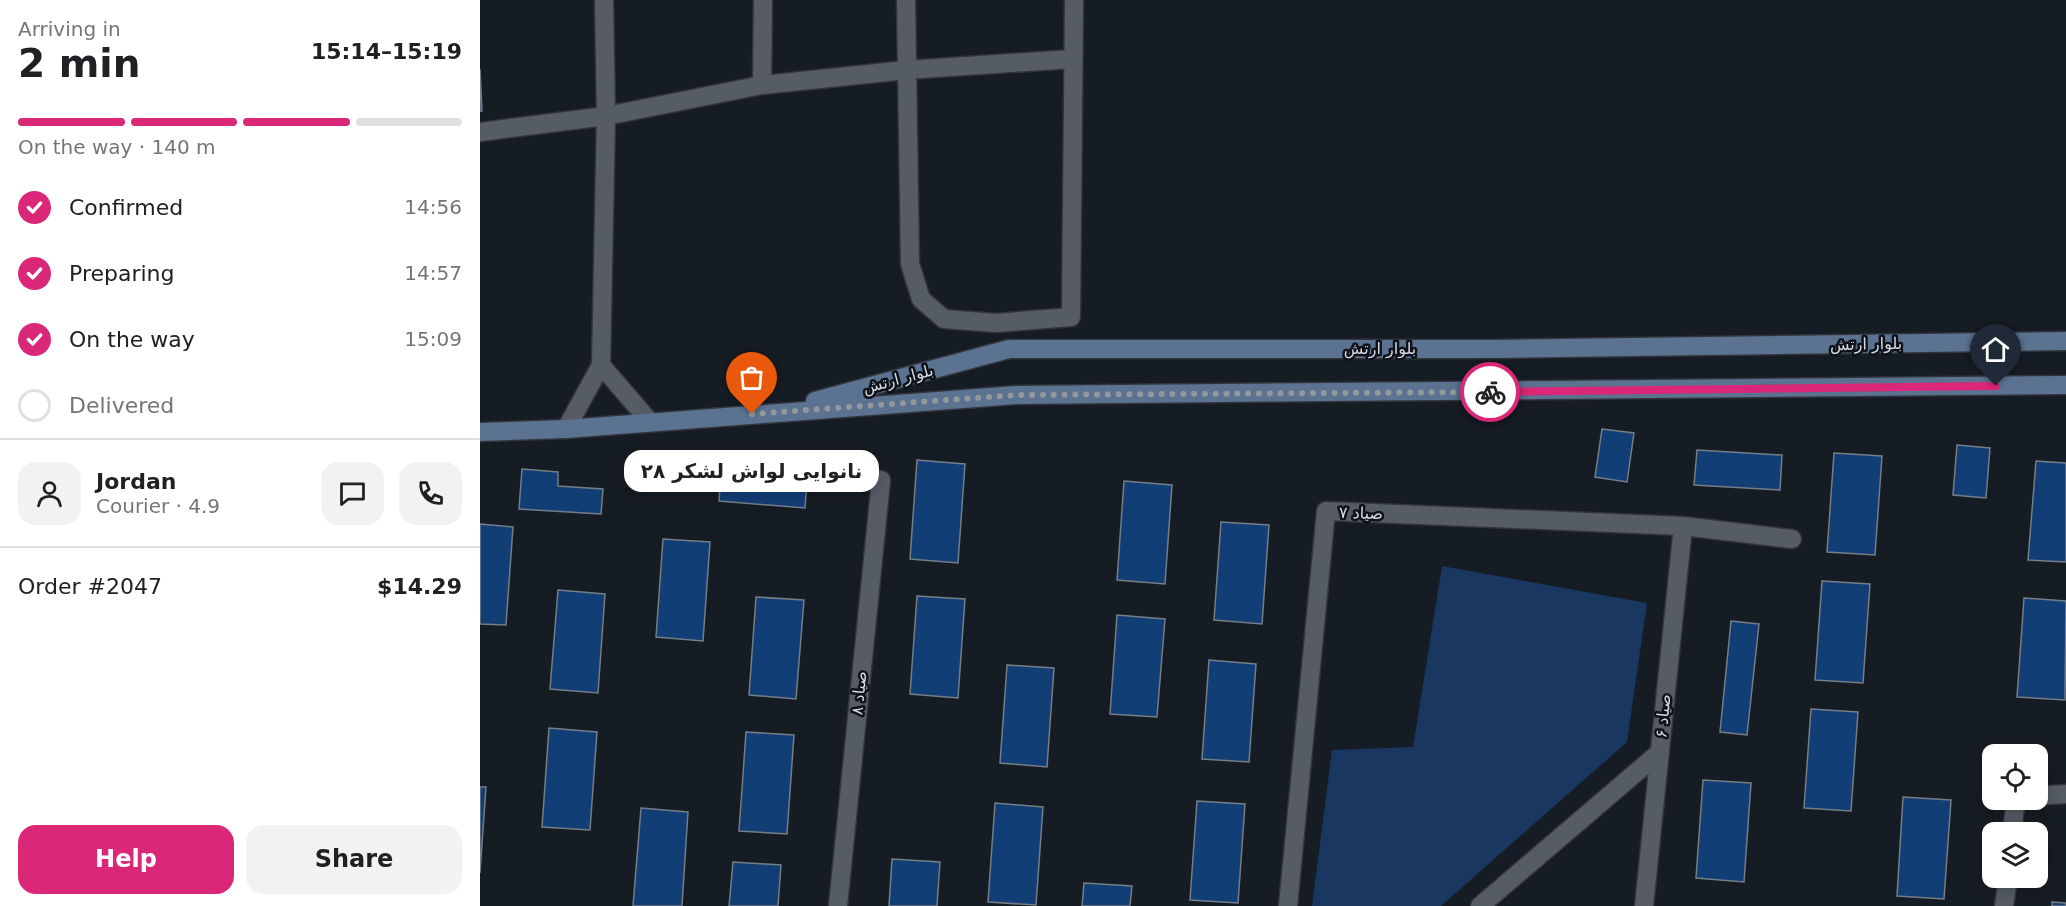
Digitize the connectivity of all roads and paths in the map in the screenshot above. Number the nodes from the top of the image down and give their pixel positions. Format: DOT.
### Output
graph roads {
  1 [pos="604,0"];
  2 [pos="763,0"];
  3 [pos="906,0"];
  4 [pos="1074,0"];
  5 [pos="1072,59"];
  6 [pos="906,70"];
  7 [pos="762,85"];
  8 [pos="606,116"];
  9 [pos="480,132"];
  10 [pos="2066,341"];
  11 [pos="601,365"];
  12 [pos="2066,385"];
  13 [pos="773,413"];
  14 [pos="650,422"];
  15 [pos="566,429"];
  16 [pos="480,432"];
  17 [pos="881,480"];
  18 [pos="1683,526"];
  19 [pos="1792,539"];
  20 [pos="1660,752"];
  21 [pos="2066,794"];
  22 [pos="2048,795"];
  23 [pos="2006,888"];
  24 [pos="837,906"];
  25 [pos="1288,906"];
  26 [pos="1480,906"];
  27 [pos="1644,906"];
  28 [pos="2004,906"];
  1 -- 8 [label="street"];
  2 -- 7 [label="street"];
  3 -- 6 [label="street"];
  4 -- 5 [label="street"];
  5 -- 6 [label="street"];
  5 -- 6 [label="street"];
  6 -- 7 [label="street"];
  7 -- 8 [label="street"];
  8 -- 9 [label="street"];
  8 -- 11 [label="street"];
  10 -- 13 [label="main road, بلوار ارتش"];
  11 -- 14 [label="street"];
  11 -- 15 [label="street"];
  12 -- 13 [label="main road, بلوار ارتش"];
  13 -- 14 [label="main road"];
  14 -- 15 [label="main road"];
  15 -- 16 [label="main road"];
  17 -- 24 [label="street, صیاد ۸"];
  18 -- 19 [label="street, صیاد ۷"];
  18 -- 20 [label="street, صیاد ۶"];
  18 -- 25 [label="street, صیاد ۷"];
  20 -- 26 [label="street"];
  20 -- 27 [label="street, صیاد ۶"];
  21 -- 22 [label="street"];
  23 -- 28 [label="street"];
}
